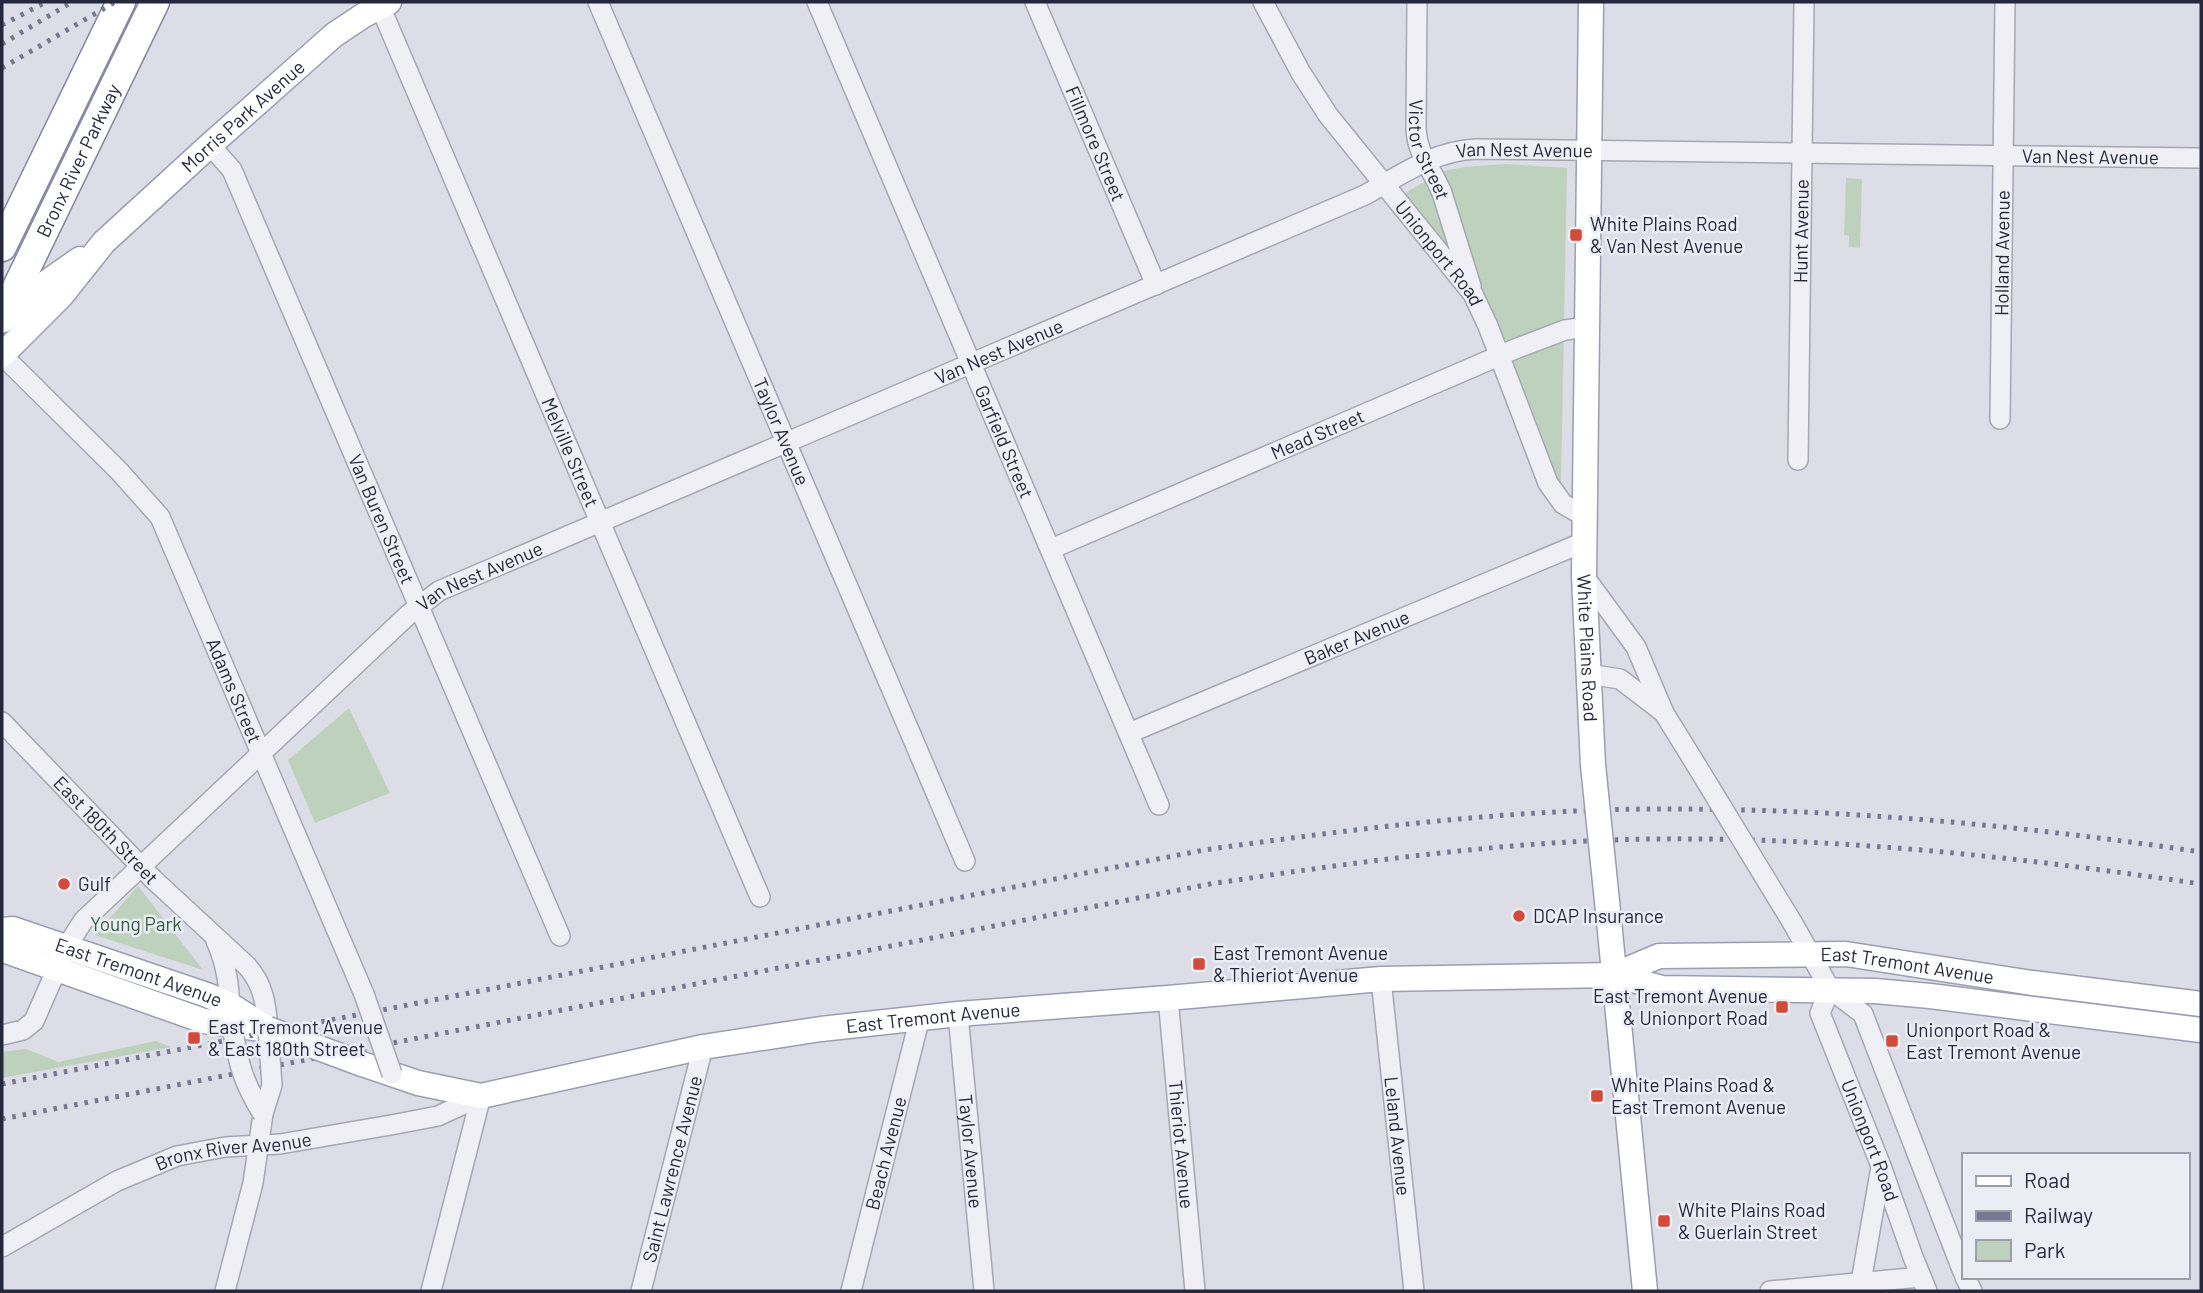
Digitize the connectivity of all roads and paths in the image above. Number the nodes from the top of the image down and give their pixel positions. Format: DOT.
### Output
graph roads {
  1 [pos="121,2"];
  2 [pos="155,2"];
  3 [pos="598,2"];
  4 [pos="817,2"];
  5 [pos="1035,2"];
  6 [pos="1263,2"];
  7 [pos="1417,2"];
  8 [pos="1591,2"];
  9 [pos="1804,2"];
  10 [pos="2005,2"];
  11 [pos="385,4"];
  12 [pos="210,145"];
  13 [pos="1590,151"];
  14 [pos="1802,154"];
  15 [pos="2003,157"];
  16 [pos="2201,158"];
  17 [pos="1423,161"];
  18 [pos="1384,184"];
  19 [pos="104,242"];
  20 [pos="2,247"];
  21 [pos="1156,285"];
  22 [pos="1473,294"];
  23 [pos="2,320"];
  24 [pos="1587,327"];
  25 [pos="2,355"];
  26 [pos="1499,356"];
  27 [pos="972,363"];
  28 [pos="2000,419"];
  29 [pos="786,443"];
  30 [pos="1798,460"];
  31 [pos="1584,516"];
  32 [pos="601,522"];
  33 [pos="1584,542"];
  34 [pos="1051,548"];
  35 [pos="1584,576"];
  36 [pos="419,605"];
  37 [pos="1588,674"];
  38 [pos="1664,713"];
  39 [pos="2,722"];
  40 [pos="1129,733"];
  41 [pos="262,753"];
  42 [pos="1160,805"];
  43 [pos="965,861"];
  44 [pos="142,866"];
  45 [pos="760,897"];
  46 [pos="2,930"];
  47 [pos="559,936"];
  48 [pos="214,937"];
  49 [pos="2,947"];
  50 [pos="1810,953"];
  51 [pos="61,958"];
  52 [pos="1614,975"];
  53 [pos="1381,979"];
  54 [pos="1830,989"];
  55 [pos="1168,998"];
  56 [pos="2201,1004"];
  57 [pos="958,1014"];
  58 [pos="920,1017"];
  59 [pos="249,1022"];
  60 [pos="2201,1030"];
  61 [pos="2,1035"];
  62 [pos="703,1047"];
  63 [pos="392,1074"];
  64 [pos="481,1096"];
  65 [pos="263,1114"];
  66 [pos="260,1145"];
  67 [pos="1881,1166"];
  68 [pos="2,1247"];
  69 [pos="1962,1269"];
  70 [pos="1861,1282"];
  71 [pos="1924,1284"];
  72 [pos="1826,1288"];
  73 [pos="225,1291"];
  74 [pos="431,1291"];
  75 [pos="640,1291"];
  76 [pos="851,1291"];
  77 [pos="984,1291"];
  78 [pos="1195,1291"];
  79 [pos="1414,1291"];
  80 [pos="1645,1291"];
  81 [pos="1770,1291"];
  1 -- 20 [label="highway, Bronx River Parkway"];
  2 -- 23 [label="highway, Bronx River Parkway"];
  3 -- 29 [label="street, Taylor Avenue"];
  4 -- 27 [label="street, Garfield Street"];
  5 -- 21 [label="street, Fillmore Street"];
  6 -- 18 [label="street, Unionport Road"];
  7 -- 17 [label="street, Victor Street"];
  8 -- 13 [label="main road, White Plains Road"];
  9 -- 14 [label="street, Hunt Avenue"];
  10 -- 15 [label="street, Holland Avenue"];
  11 -- 12 [label="main road, Morris Park Avenue"];
  11 -- 32 [label="street, Melville Street"];
  12 -- 19 [label="main road, Morris Park Avenue"];
  12 -- 36 [label="street, Van Buren Street"];
  13 -- 14 [label="street, Van Nest Avenue"];
  13 -- 17 [label="street, Van Nest Avenue"];
  13 -- 24 [label="main road, White Plains Road"];
  14 -- 15 [label="street, Van Nest Avenue"];
  14 -- 30 [label="street, Hunt Avenue"];
  15 -- 16 [label="street, Van Nest Avenue"];
  15 -- 28 [label="street, Holland Avenue"];
  17 -- 18 [label="street, Van Nest Avenue"];
  17 -- 22 [label="street, Victor Street"];
  18 -- 21 [label="street, Van Nest Avenue"];
  18 -- 22 [label="street, Unionport Road"];
  19 -- 23 [label="main road, Morris Park Avenue"];
  19 -- 25 [label="main road, Morris Park Avenue"];
  21 -- 27 [label="street, Van Nest Avenue"];
  22 -- 26 [label="street, Unionport Road"];
  24 -- 26 [label="street, Mead Street"];
  24 -- 31 [label="main road, White Plains Road"];
  25 -- 41 [label="street, Adams Street"];
  26 -- 31 [label="street, Unionport Road"];
  26 -- 34 [label="street, Mead Street"];
  27 -- 29 [label="street, Van Nest Avenue"];
  27 -- 34 [label="street, Garfield Street"];
  29 -- 32 [label="street, Van Nest Avenue"];
  29 -- 43 [label="street, Taylor Avenue"];
  31 -- 33 [label="main road, White Plains Road"];
  32 -- 36 [label="street, Van Nest Avenue"];
  32 -- 45 [label="street, Melville Street"];
  33 -- 35 [label="main road, White Plains Road"];
  33 -- 40 [label="street, Baker Avenue"];
  34 -- 40 [label="street, Garfield Street"];
  35 -- 37 [label="main road, White Plains Road"];
  35 -- 38 [label="street, Unionport Road"];
  36 -- 41 [label="street, Van Nest Avenue"];
  36 -- 47 [label="street, Van Buren Street"];
  37 -- 38 [label="street, Unionport Road"];
  37 -- 52 [label="main road, White Plains Road, bridge"];
  38 -- 50 [label="street, Unionport Road, bridge"];
  39 -- 44 [label="street, East 180th Street"];
  40 -- 42 [label="street, Garfield Street"];
  41 -- 44 [label="street, Van Nest Avenue"];
  41 -- 63 [label="street, Adams Street, bridge"];
  44 -- 48 [label="street, East 180th Street"];
  44 -- 51 [label="street, Van Nest Avenue"];
  46 -- 51 [label="main road, East Tremont Avenue"];
  48 -- 59 [label="street, East 180th Street"];
  48 -- 59 [label="street, East 180th Street"];
  49 -- 51 [label="main road, East Tremont Avenue"];
  50 -- 52 [label="main road, East Tremont Avenue"];
  50 -- 54 [label="street, Unionport Road"];
  50 -- 56 [label="main road, East Tremont Avenue"];
  51 -- 59 [label="main road, East Tremont Avenue"];
  51 -- 61 [label="street, Van Nest Avenue"];
  52 -- 53 [label="main road, East Tremont Avenue"];
  52 -- 54 [label="main road, East Tremont Avenue"];
  52 -- 80 [label="main road, White Plains Road"];
  53 -- 55 [label="main road, East Tremont Avenue"];
  53 -- 79 [label="street, Leland Avenue"];
  54 -- 60 [label="main road, East Tremont Avenue"];
  54 -- 67 [label="street, Unionport Road"];
  54 -- 69 [label="street, Unionport Road"];
  55 -- 57 [label="main road, East Tremont Avenue"];
  55 -- 78 [label="street, Thieriot Avenue"];
  57 -- 58 [label="main road, East Tremont Avenue"];
  57 -- 77 [label="street, Taylor Avenue"];
  58 -- 62 [label="main road, East Tremont Avenue"];
  58 -- 76 [label="street, Beach Avenue"];
  59 -- 63 [label="main road, East Tremont Avenue, bridge"];
  59 -- 65 [label="street, East 180th Street, bridge"];
  59 -- 65 [label="street, East 180th Street, bridge"];
  62 -- 64 [label="main road, East Tremont Avenue"];
  62 -- 75 [label="street, Saint Lawrence Avenue"];
  63 -- 64 [label="main road, East Tremont Avenue"];
  64 -- 66 [label="street, Bronx River Avenue"];
  64 -- 74 [label="street"];
  65 -- 66 [label="street, East 180th Street"];
  66 -- 68 [label="street, Bronx River Avenue"];
  66 -- 73 [label="street, East 180th Street"];
  67 -- 70 [label="street"];
  67 -- 71 [label="street, Unionport Road"];
  70 -- 71 [label="street"];
  70 -- 72 [label="street"];
  72 -- 81 [label="street"];
}
